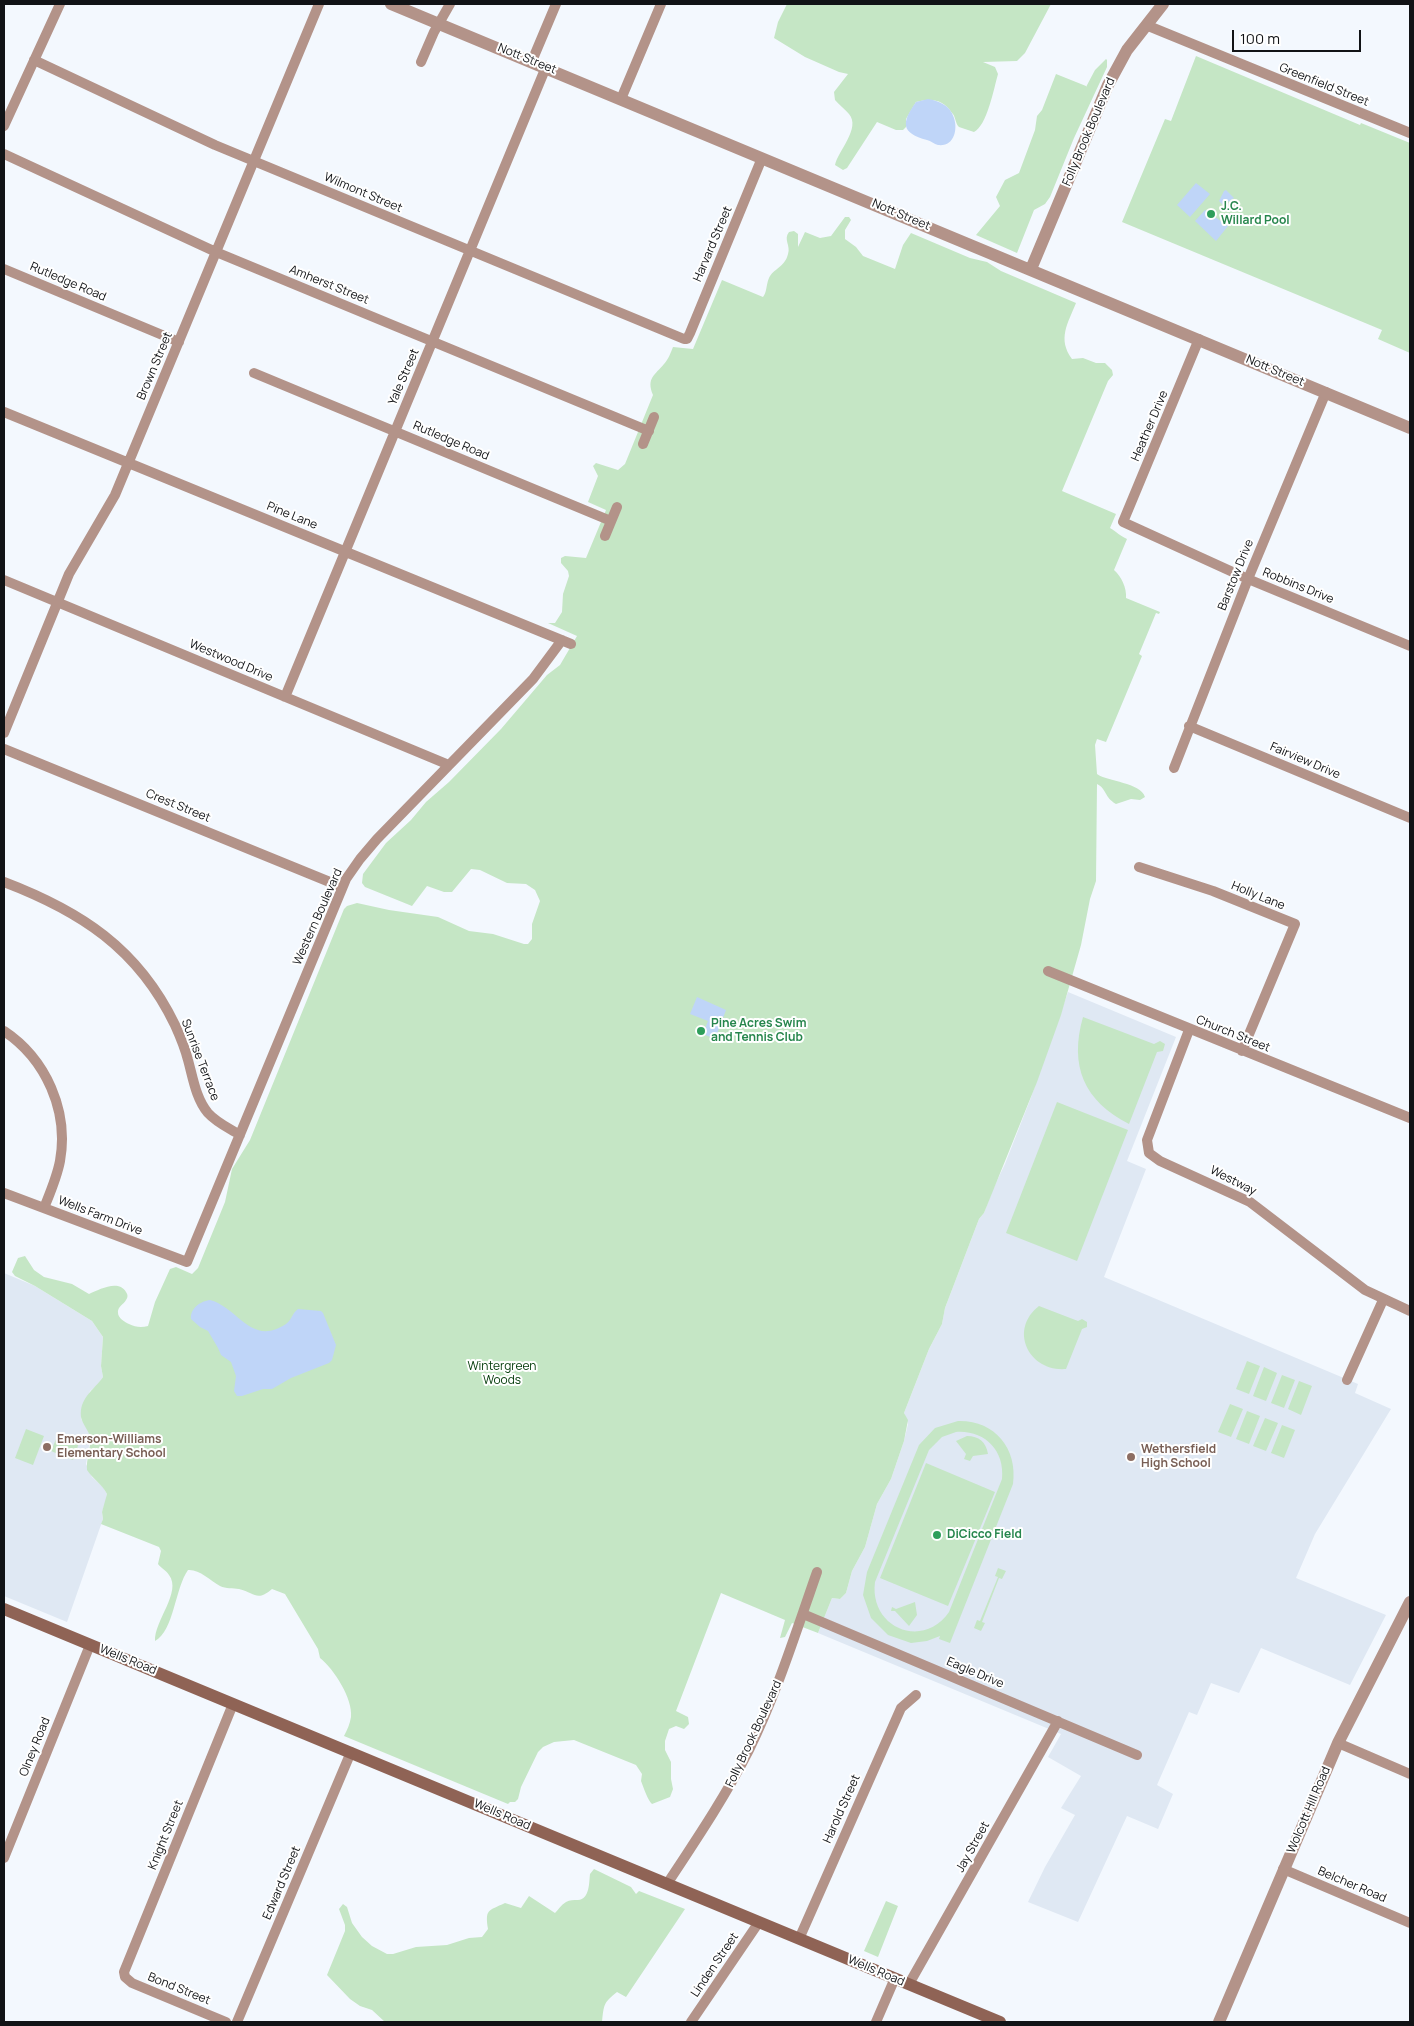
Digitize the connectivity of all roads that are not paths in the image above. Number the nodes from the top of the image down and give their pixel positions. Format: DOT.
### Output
graph roads {
  1 [pos="60,4"];
  2 [pos="319,4"];
  3 [pos="392,4"];
  4 [pos="450,4"];
  5 [pos="556,4"];
  6 [pos="661,4"];
  7 [pos="1163,4"];
  8 [pos="440,23"];
  9 [pos="1146,25"];
  10 [pos="34,60"];
  11 [pos="532,61"];
  12 [pos="421,62"];
  13 [pos="546,67"];
  14 [pos="621,99"];
  15 [pos="4,126"];
  16 [pos="1410,132"];
  17 [pos="4,154"];
  18 [pos="762,158"];
  19 [pos="254,161"];
  20 [pos="470,251"];
  21 [pos="216,252"];
  22 [pos="4,269"];
  23 [pos="1031,269"];
  24 [pos="686,339"];
  25 [pos="1199,339"];
  26 [pos="433,341"];
  27 [pos="179,342"];
  28 [pos="254,373"];
  29 [pos="1326,392"];
  30 [pos="4,412"];
  31 [pos="654,417"];
  32 [pos="1410,428"];
  33 [pos="649,431"];
  34 [pos="395,432"];
  35 [pos="643,444"];
  36 [pos="128,462"];
  37 [pos="617,507"];
  38 [pos="611,521"];
  39 [pos="1123,522"];
  40 [pos="605,536"];
  41 [pos="346,551"];
  42 [pos="1248,579"];
  43 [pos="4,580"];
  44 [pos="56,602"];
  45 [pos="567,642"];
  46 [pos="1410,646"];
  47 [pos="286,697"];
  48 [pos="1189,726"];
  49 [pos="4,732"];
  50 [pos="4,749"];
  51 [pos="449,765"];
  52 [pos="1174,768"];
  53 [pos="1410,818"];
  54 [pos="1139,867"];
  55 [pos="4,882"];
  56 [pos="342,887"];
  57 [pos="1048,971"];
  58 [pos="1189,1030"];
  59 [pos="4,1031"];
  60 [pos="1242,1050"];
  61 [pos="1410,1118"];
  62 [pos="240,1134"];
  63 [pos="4,1193"];
  64 [pos="44,1208"];
  65 [pos="187,1262"];
  66 [pos="1383,1300"];
  67 [pos="1410,1311"];
  68 [pos="1348,1380"];
  69 [pos="817,1572"];
  70 [pos="4,1609"];
  71 [pos="1408,1610"];
  72 [pos="803,1614"];
  73 [pos="90,1645"];
  74 [pos="916,1695"];
  75 [pos="233,1704"];
  76 [pos="1058,1722"];
  77 [pos="1338,1743"];
  78 [pos="351,1752"];
  79 [pos="1137,1755"];
  80 [pos="1410,1774"];
  81 [pos="4,1858"];
  82 [pos="1283,1869"];
  83 [pos="667,1884"];
  84 [pos="759,1922"];
  85 [pos="1410,1923"];
  86 [pos="799,1939"];
  87 [pos="125,1977"];
  88 [pos="895,1978"];
  89 [pos="909,1984"];
  90 [pos="226,2022"];
  91 [pos="238,2022"];
  92 [pos="692,2022"];
  93 [pos="876,2022"];
  94 [pos="1000,2022"];
  95 [pos="1219,2022"];
  1 -- 10 [label="street"];
  2 -- 19 [label="street, Brown Street"];
  3 -- 8 [label="street, Nott Street"];
  4 -- 8 [label="street"];
  5 -- 11 [label="street"];
  6 -- 14 [label="street"];
  7 -- 9 [label="street, Folly Brook Boulevard"];
  8 -- 11 [label="street, Nott Street"];
  8 -- 12 [label="street"];
  9 -- 16 [label="street, Greenfield Street"];
  9 -- 23 [label="street, Folly Brook Boulevard"];
  10 -- 15 [label="street"];
  10 -- 19 [label="street, Wilmont Street"];
  11 -- 13 [label="street, Nott Street"];
  13 -- 14 [label="street, Nott Street"];
  13 -- 20 [label="street, Yale Street"];
  14 -- 18 [label="street, Nott Street"];
  17 -- 21 [label="street, Amherst Street"];
  18 -- 23 [label="street, Nott Street"];
  18 -- 24 [label="street, Harvard Street"];
  19 -- 20 [label="street, Wilmont Street"];
  19 -- 21 [label="street, Brown Street"];
  20 -- 24 [label="street, Wilmont Street"];
  20 -- 26 [label="street, Yale Street"];
  21 -- 26 [label="street, Amherst Street"];
  21 -- 27 [label="street, Brown Street"];
  22 -- 27 [label="street, Rutledge Road"];
  23 -- 25 [label="street, Nott Street"];
  25 -- 29 [label="street, Nott Street"];
  25 -- 39 [label="street, Heather Drive"];
  26 -- 33 [label="street, Amherst Street"];
  26 -- 34 [label="street, Yale Street"];
  27 -- 36 [label="street, Brown Street"];
  28 -- 34 [label="street, Rutledge Road"];
  29 -- 32 [label="street, Nott Street"];
  29 -- 42 [label="street, Barstow Drive"];
  30 -- 36 [label="street, Pine Lane"];
  31 -- 33 [label="street"];
  33 -- 35 [label="street"];
  34 -- 38 [label="street, Rutledge Road"];
  34 -- 41 [label="street, Yale Street"];
  36 -- 41 [label="street, Pine Lane"];
  36 -- 44 [label="street, Brown Street"];
  37 -- 38 [label="street"];
  38 -- 40 [label="street"];
  39 -- 42 [label="street, Robbins Drive"];
  41 -- 45 [label="street, Pine Lane"];
  41 -- 47 [label="street, Yale Street"];
  42 -- 46 [label="street, Robbins Drive"];
  42 -- 48 [label="street, Barstow Drive"];
  43 -- 44 [label="street, Westwood Drive"];
  44 -- 47 [label="street, Westwood Drive"];
  44 -- 49 [label="street, Brown Street"];
  45 -- 51 [label="street, Western Boulevard"];
  47 -- 51 [label="street, Westwood Drive"];
  48 -- 52 [label="street, Barstow Drive"];
  48 -- 53 [label="street, Fairview Drive"];
  50 -- 56 [label="street, Crest Street"];
  51 -- 56 [label="street, Western Boulevard"];
  54 -- 60 [label="street, Holly Lane"];
  55 -- 62 [label="street, Sunrise Terrace"];
  56 -- 62 [label="street, Western Boulevard"];
  57 -- 58 [label="street, Church Street"];
  58 -- 60 [label="street, Church Street"];
  58 -- 66 [label="street, Westway"];
  59 -- 64 [label="street"];
  60 -- 61 [label="street, Church Street"];
  62 -- 65 [label="street, Western Boulevard"];
  63 -- 64 [label="street, Wells Farm Drive"];
  64 -- 65 [label="street, Wells Farm Drive"];
  66 -- 67 [label="street, Westway"];
  66 -- 68 [label="street"];
  69 -- 72 [label="street, Folly Brook Boulevard"];
  70 -- 73 [label="main road, Wells Road"];
  71 -- 77 [label="street, Wolcott Hill Road"];
  72 -- 76 [label="street, Eagle Drive"];
  72 -- 83 [label="street, Folly Brook Boulevard"];
  73 -- 75 [label="main road, Wells Road"];
  73 -- 81 [label="street, Olney Road"];
  74 -- 86 [label="street, Harold Street"];
  75 -- 78 [label="main road, Wells Road"];
  75 -- 87 [label="street, Knight Street"];
  76 -- 79 [label="street, Eagle Drive"];
  76 -- 89 [label="street, Jay Street"];
  77 -- 80 [label="street"];
  77 -- 82 [label="street, Wolcott Hill Road"];
  78 -- 83 [label="main road, Wells Road"];
  78 -- 91 [label="street, Edward Street"];
  82 -- 85 [label="street, Belcher Road"];
  82 -- 95 [label="street, Wolcott Hill Road"];
  83 -- 84 [label="main road, Wells Road"];
  84 -- 86 [label="main road, Wells Road"];
  84 -- 92 [label="street, Linden Street"];
  86 -- 88 [label="main road, Wells Road"];
  87 -- 90 [label="street, Bond Street"];
  88 -- 89 [label="main road, Wells Road"];
  88 -- 93 [label="street"];
  89 -- 94 [label="main road, Wells Road"];
}
